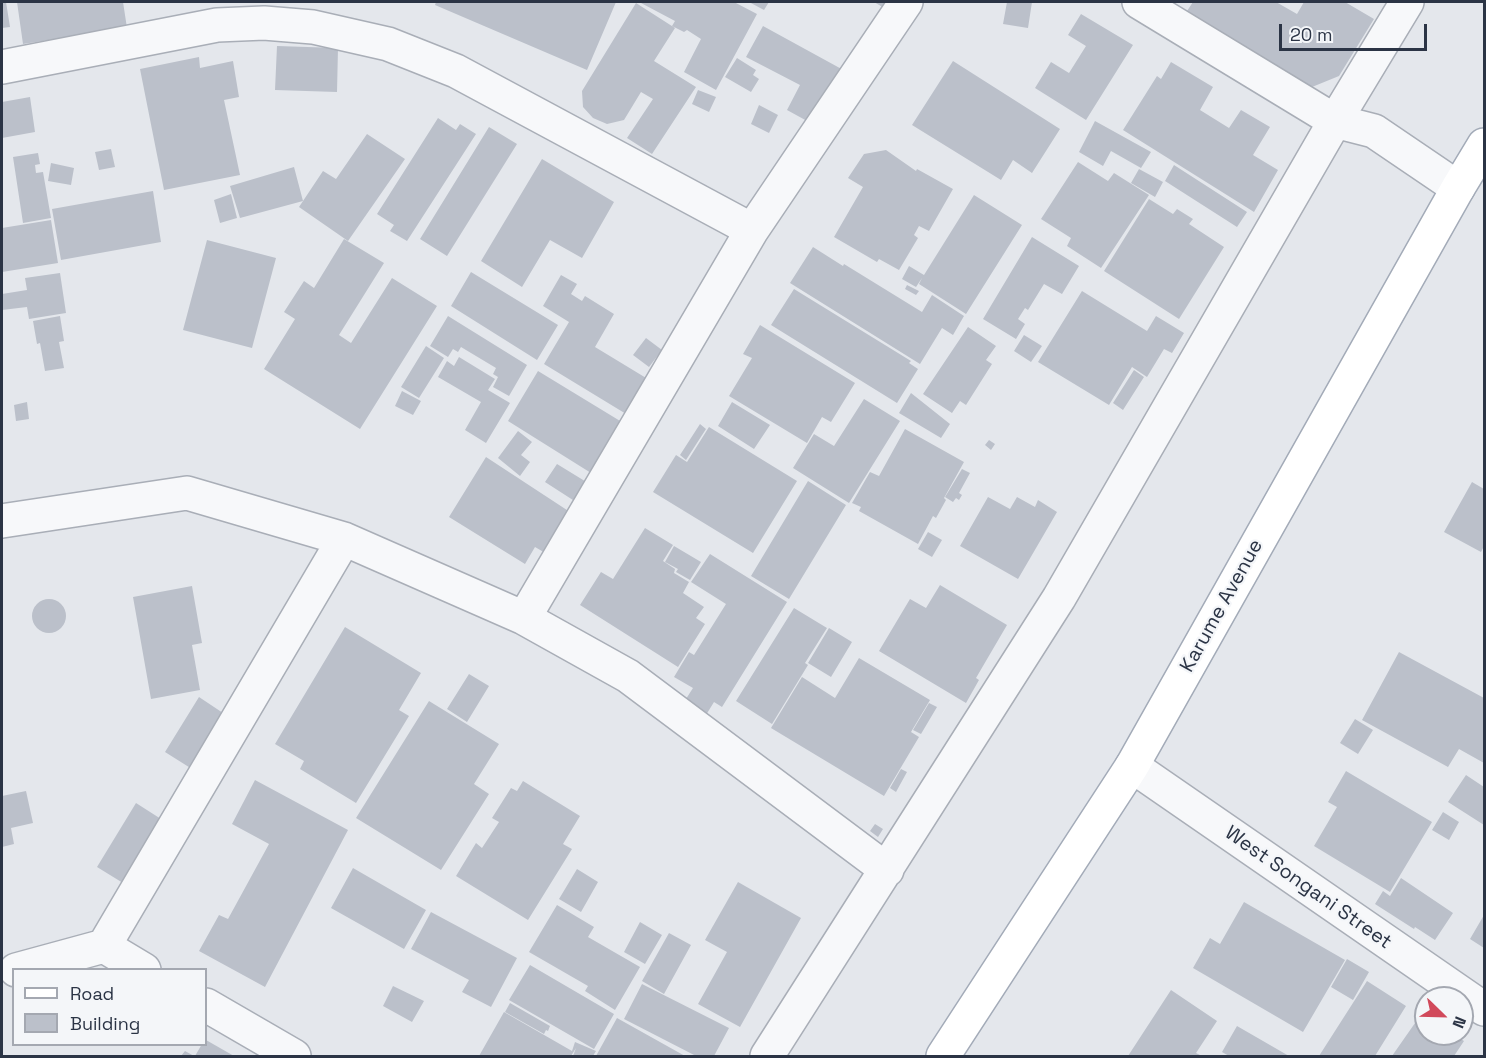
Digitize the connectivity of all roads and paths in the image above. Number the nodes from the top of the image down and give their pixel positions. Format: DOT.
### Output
graph roads {
  1 [pos="906,2"];
  2 [pos="1139,2"];
  3 [pos="1407,2"];
  4 [pos="2,67"];
  5 [pos="1335,122"];
  6 [pos="1485,145"];
  7 [pos="1458,188"];
  8 [pos="752,230"];
  9 [pos="2,521"];
  10 [pos="344,538"];
  11 [pos="524,618"];
  12 [pos="1132,766"];
  13 [pos="887,870"];
  14 [pos="104,946"];
  15 [pos="22,968"];
  16 [pos="142,968"];
  17 [pos="207,1006"];
  18 [pos="1485,1009"];
  19 [pos="294,1056"];
  20 [pos="767,1056"];
  21 [pos="943,1056"];
  1 -- 8 [label="street"];
  2 -- 5 [label="street"];
  3 -- 5 [label="street"];
  4 -- 8 [label="street"];
  5 -- 7 [label="street"];
  5 -- 13 [label="street"];
  6 -- 7 [label="main road, Karume Avenue"];
  7 -- 12 [label="main road, Karume Avenue"];
  8 -- 11 [label="street"];
  9 -- 10 [label="street"];
  10 -- 11 [label="street"];
  10 -- 14 [label="street"];
  11 -- 13 [label="street"];
  12 -- 18 [label="street, West Songani Street"];
  12 -- 21 [label="main road, Karume Avenue"];
  13 -- 20 [label="street"];
  14 -- 15 [label="street"];
  14 -- 16 [label="street"];
  17 -- 19 [label="street"];
}
